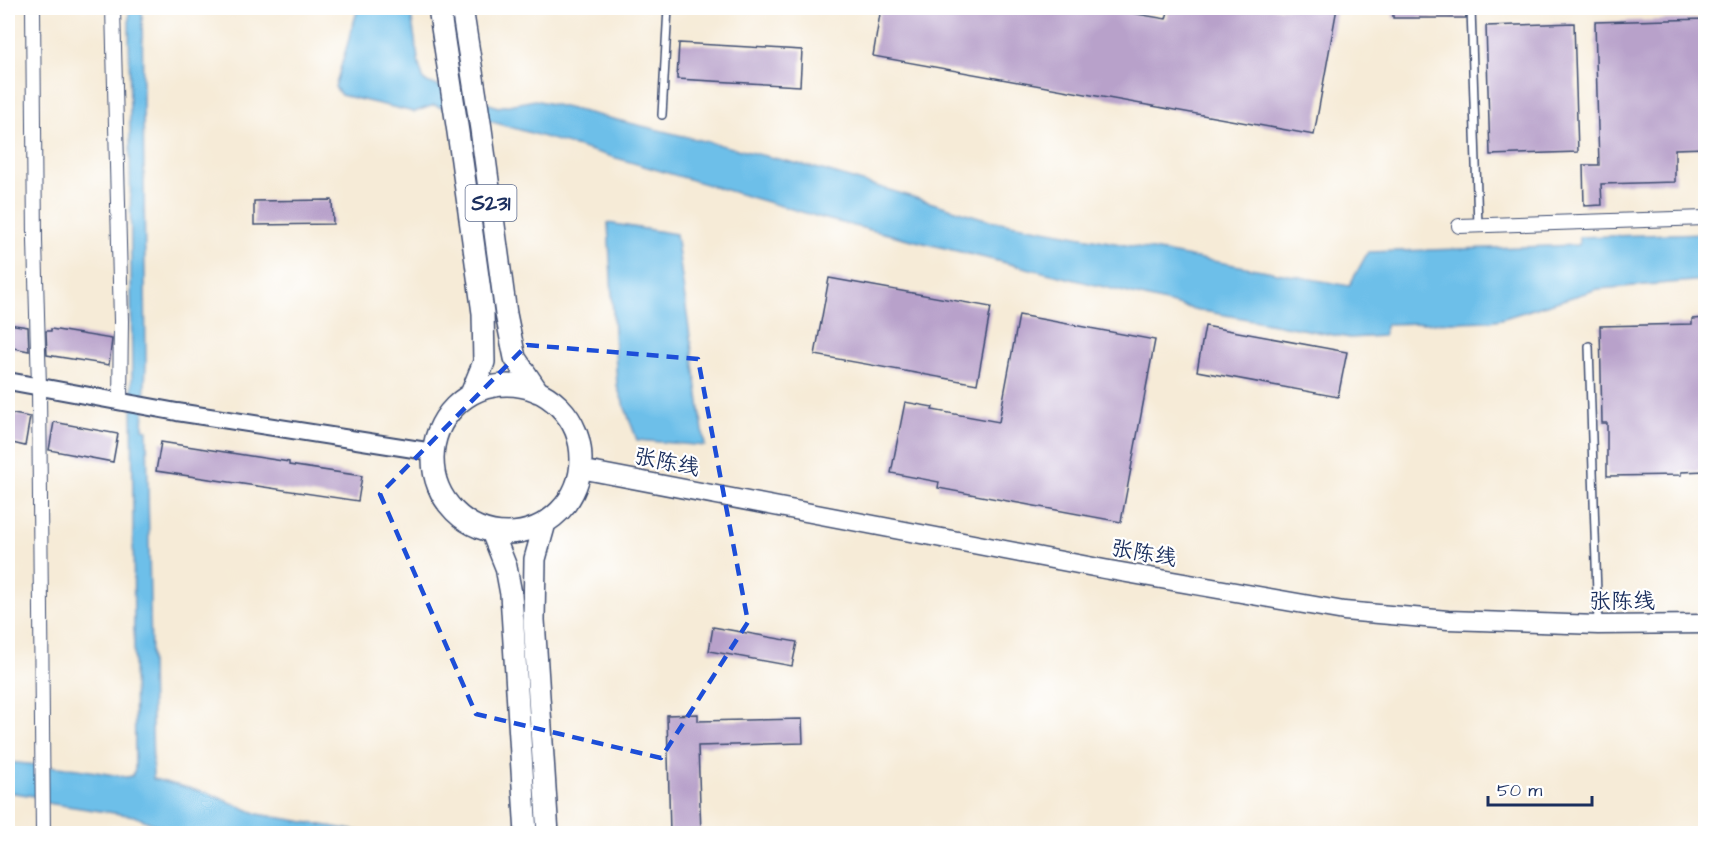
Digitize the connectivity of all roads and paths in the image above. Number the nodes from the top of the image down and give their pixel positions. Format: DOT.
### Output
graph roads {
  1 [pos="33,8"];
  2 [pos="113,8"];
  3 [pos="439,8"];
  4 [pos="462,8"];
  5 [pos="668,8"];
  6 [pos="1471,8"];
  7 [pos="662,116"];
  8 [pos="1706,218"];
  9 [pos="1459,226"];
  10 [pos="1478,226"];
  11 [pos="1589,346"];
  12 [pos="8,381"];
  13 [pos="39,387"];
  14 [pos="538,392"];
  15 [pos="471,394"];
  16 [pos="120,402"];
  17 [pos="433,452"];
  18 [pos="580,469"];
  19 [pos="545,523"];
  20 [pos="492,532"];
  21 [pos="1706,624"];
  22 [pos="1598,625"];
  23 [pos="43,834"];
  24 [pos="526,834"];
  25 [pos="548,834"];
  1 -- 13 [label="street"];
  2 -- 16 [label="street"];
  3 -- 15 [label="main road, S231"];
  4 -- 14 [label="main road, S231"];
  5 -- 7 [label="lane"];
  6 -- 10 [label="lane"];
  8 -- 10 [label="street"];
  9 -- 10 [label="street"];
  11 -- 22 [label="lane"];
  12 -- 13 [label="street"];
  13 -- 16 [label="street"];
  13 -- 23 [label="street"];
  14 -- 15 [label="main road"];
  14 -- 18 [label="main road"];
  15 -- 17 [label="main road"];
  16 -- 17 [label="street"];
  17 -- 20 [label="main road"];
  18 -- 19 [label="main road"];
  18 -- 22 [label="main road, 张陈线"];
  19 -- 20 [label="main road"];
  19 -- 25 [label="main road"];
  20 -- 24 [label="main road"];
  21 -- 22 [label="main road, 张陈线"];
}
